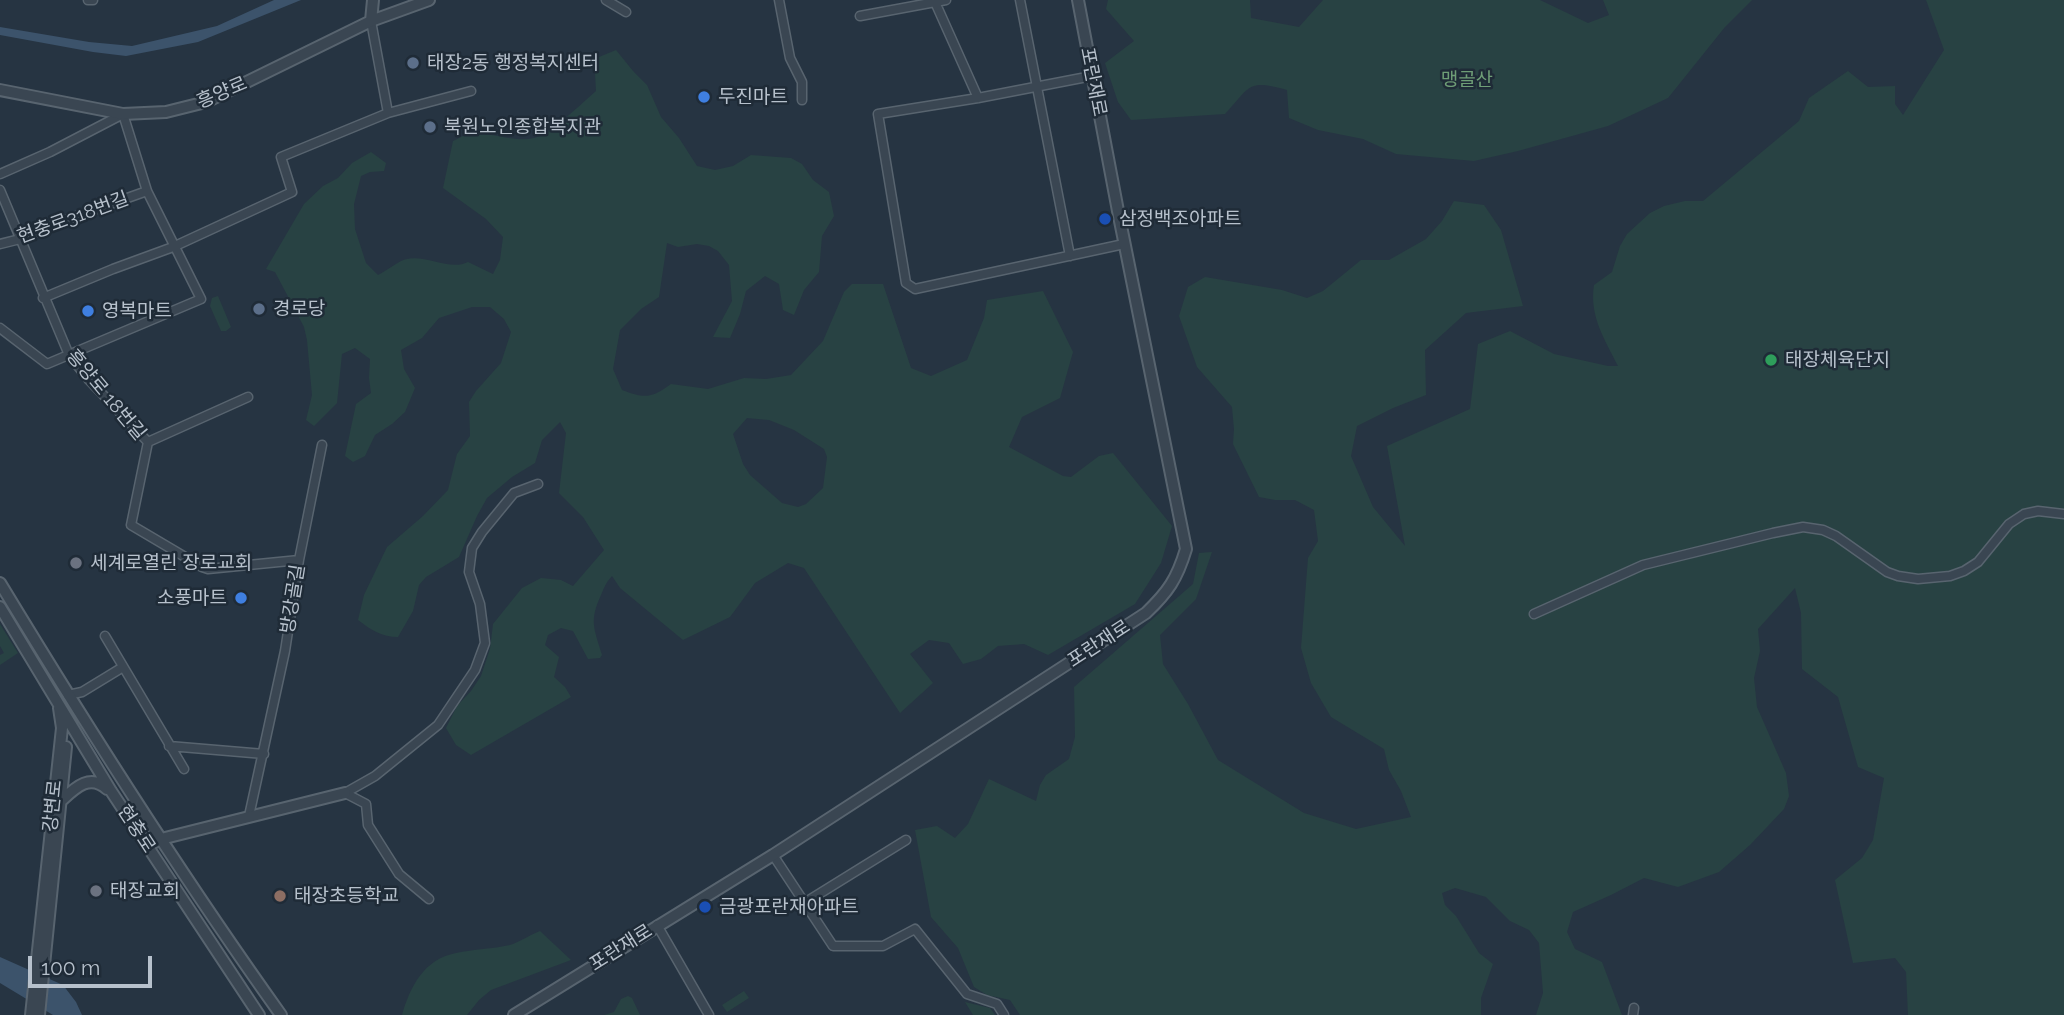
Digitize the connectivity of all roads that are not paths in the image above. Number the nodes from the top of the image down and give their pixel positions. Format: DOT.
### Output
graph roads {
  1 [pos="429,0"];
  2 [pos="607,0"];
  3 [pos="779,0"];
  4 [pos="946,0"];
  5 [pos="1020,0"];
  6 [pos="1078,0"];
  7 [pos="935,2"];
  8 [pos="373,4"];
  9 [pos="626,12"];
  10 [pos="860,16"];
  11 [pos="371,21"];
  12 [pos="1092,76"];
  13 [pos="1038,85"];
  14 [pos="0,90"];
  15 [pos="471,91"];
  16 [pos="978,98"];
  17 [pos="802,100"];
  18 [pos="388,113"];
  19 [pos="123,114"];
  20 [pos="0,174"];
  21 [pos="0,190"];
  22 [pos="147,191"];
  23 [pos="20,239"];
  24 [pos="0,244"];
  25 [pos="1124,244"];
  26 [pos="173,247"];
  27 [pos="1070,256"];
  28 [pos="43,298"];
  29 [pos="0,328"];
  30 [pos="69,355"];
  31 [pos="248,397"];
  32 [pos="148,442"];
  33 [pos="322,444"];
  34 [pos="538,484"];
  35 [pos="2064,514"];
  36 [pos="299,560"];
  37 [pos="0,583"];
  38 [pos="0,607"];
  39 [pos="1534,614"];
  40 [pos="105,636"];
  41 [pos="123,667"];
  42 [pos="66,703"];
  43 [pos="65,727"];
  44 [pos="169,746"];
  45 [pos="264,754"];
  46 [pos="184,769"];
  47 [pos="345,793"];
  48 [pos="62,800"];
  49 [pos="124,809"];
  50 [pos="249,816"];
  51 [pos="161,839"];
  52 [pos="906,839"];
  53 [pos="148,848"];
  54 [pos="773,855"];
  55 [pos="429,899"];
  56 [pos="806,902"];
  57 [pos="46,915"];
  58 [pos="212,917"];
  59 [pos="201,925"];
  60 [pos="657,925"];
  61 [pos="31,1015"];
  62 [pos="39,1015"];
  63 [pos="259,1015"];
  64 [pos="281,1015"];
  65 [pos="514,1015"];
  66 [pos="709,1015"];
  67 [pos="1004,1015"];
  1 -- 11 [label="street, 흥양로"];
  2 -- 9 [label="street"];
  3 -- 17 [label="street"];
  4 -- 7 [label="street"];
  5 -- 13 [label="street"];
  6 -- 12 [label="street, 포란재로"];
  7 -- 10 [label="street"];
  7 -- 16 [label="street"];
  8 -- 11 [label="street"];
  11 -- 18 [label="street"];
  11 -- 19 [label="street, 흥양로"];
  12 -- 13 [label="street"];
  12 -- 25 [label="street, 포란재로"];
  13 -- 16 [label="street"];
  13 -- 27 [label="street"];
  14 -- 19 [label="street, 흥양로"];
  15 -- 18 [label="street"];
  16 -- 27 [label="street"];
  18 -- 26 [label="street"];
  19 -- 20 [label="street"];
  19 -- 22 [label="street"];
  21 -- 23 [label="street, 흥양로 18번길"];
  22 -- 23 [label="street, 현충로318번길"];
  22 -- 26 [label="street"];
  23 -- 24 [label="street, 현충로318번길"];
  23 -- 28 [label="street, 흥양로 18번길"];
  25 -- 27 [label="street"];
  25 -- 54 [label="street, 포란재로"];
  26 -- 28 [label="street"];
  26 -- 30 [label="street"];
  28 -- 30 [label="street, 흥양로 18번길"];
  29 -- 30 [label="street"];
  30 -- 32 [label="street, 흥양로 18번길"];
  31 -- 32 [label="street"];
  32 -- 36 [label="street, 흥양로 18번길"];
  33 -- 36 [label="street, 방강골길"];
  34 -- 47 [label="street"];
  35 -- 39 [label="street"];
  36 -- 45 [label="street, 방강골길"];
  37 -- 42 [label="street, 현충로"];
  38 -- 42 [label="street, 현충로"];
  40 -- 41 [label="street"];
  41 -- 42 [label="street"];
  41 -- 44 [label="street"];
  42 -- 43 [label="street, 강변로"];
  42 -- 49 [label="street, 현충로"];
  42 -- 51 [label="street, 현충로"];
  43 -- 48 [label="street, 강변로"];
  43 -- 57 [label="street, 강변로"];
  44 -- 45 [label="street"];
  44 -- 46 [label="street"];
  45 -- 50 [label="street, 방강골길"];
  47 -- 50 [label="street, 현충로"];
  47 -- 55 [label="street"];
  48 -- 49 [label="street"];
  48 -- 57 [label="street, 강변로"];
  49 -- 53 [label="street, 현충로"];
  50 -- 51 [label="street, 현충로"];
  51 -- 53 [label="street"];
  51 -- 58 [label="street, 현충로"];
  52 -- 56 [label="street"];
  53 -- 59 [label="street, 현충로"];
  54 -- 56 [label="street"];
  54 -- 60 [label="street, 포란재로"];
  56 -- 67 [label="street"];
  57 -- 61 [label="street"];
  57 -- 62 [label="street"];
  58 -- 59 [label="street"];
  58 -- 64 [label="street, 현충로"];
  59 -- 63 [label="street, 현충로"];
  60 -- 65 [label="street, 포란재로"];
  60 -- 66 [label="street"];
}
